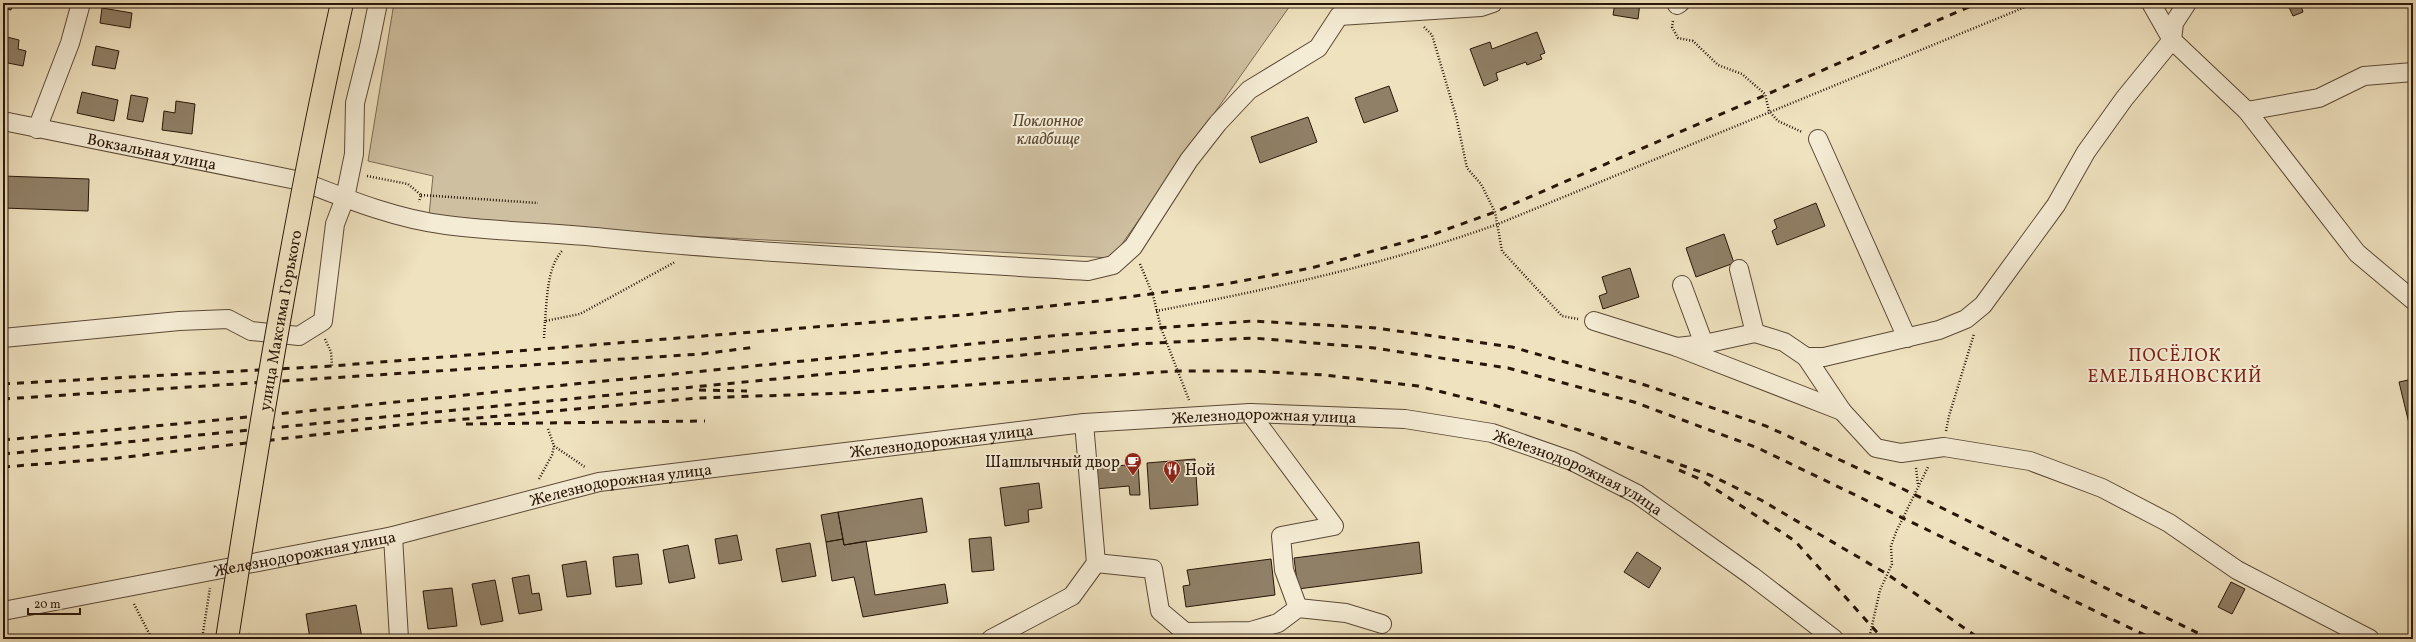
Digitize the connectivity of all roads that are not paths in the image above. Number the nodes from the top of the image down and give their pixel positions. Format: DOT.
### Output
graph roads {
  1 [pos="81,3"];
  2 [pos="338,3"];
  3 [pos="342,3"];
  4 [pos="378,3"];
  5 [pos="1493,3"];
  6 [pos="2151,3"];
  7 [pos="2187,3"];
  8 [pos="1338,10"];
  9 [pos="2172,40"];
  10 [pos="2413,72"];
  11 [pos="2247,111"];
  12 [pos="3,121"];
  13 [pos="37,129"];
  14 [pos="1818,139"];
  15 [pos="301,181"];
  16 [pos="344,198"];
  17 [pos="1739,269"];
  18 [pos="1682,285"];
  19 [pos="2413,300"];
  20 [pos="1594,321"];
  21 [pos="1755,333"];
  22 [pos="3,338"];
  23 [pos="1906,338"];
  24 [pos="1704,344"];
  25 [pos="1677,347"];
  26 [pos="1806,357"];
  27 [pos="1842,411"];
  28 [pos="1250,413"];
  29 [pos="1084,423"];
  30 [pos="393,536"];
  31 [pos="1096,563"];
  32 [pos="1298,608"];
  33 [pos="3,611"];
  34 [pos="1382,624"];
  35 [pos="227,639"];
  36 [pos="399,639"];
  37 [pos="991,639"];
  38 [pos="1834,639"];
  39 [pos="2370,639"];
  1 -- 13 [label="street"];
  2 -- 15 [label="street"];
  3 -- 35 [label="main road, улица Максима Горького, bridge"];
  4 -- 16 [label="street"];
  5 -- 8 [label="street"];
  6 -- 9 [label="street"];
  7 -- 9 [label="street"];
  8 -- 16 [label="street, Вокзальная улица"];
  9 -- 11 [label="street"];
  9 -- 23 [label="street"];
  10 -- 11 [label="street"];
  11 -- 19 [label="street"];
  12 -- 13 [label="street, Вокзальная улица"];
  13 -- 15 [label="street, Вокзальная улица"];
  14 -- 23 [label="street"];
  15 -- 16 [label="street, Вокзальная улица"];
  16 -- 22 [label="street"];
  17 -- 21 [label="street"];
  18 -- 24 [label="street"];
  20 -- 25 [label="street"];
  21 -- 24 [label="street"];
  21 -- 26 [label="street"];
  23 -- 26 [label="street"];
  24 -- 25 [label="street"];
  25 -- 27 [label="street"];
  26 -- 27 [label="street"];
  27 -- 39 [label="street"];
  28 -- 29 [label="street, Железнодорожная улица"];
  28 -- 32 [label="street"];
  28 -- 38 [label="street, Железнодорожная улица"];
  29 -- 30 [label="street, Железнодорожная улица"];
  29 -- 31 [label="street"];
  30 -- 33 [label="street, Железнодорожная улица"];
  30 -- 36 [label="street"];
  31 -- 32 [label="street"];
  31 -- 37 [label="street"];
  32 -- 34 [label="street"];
}
